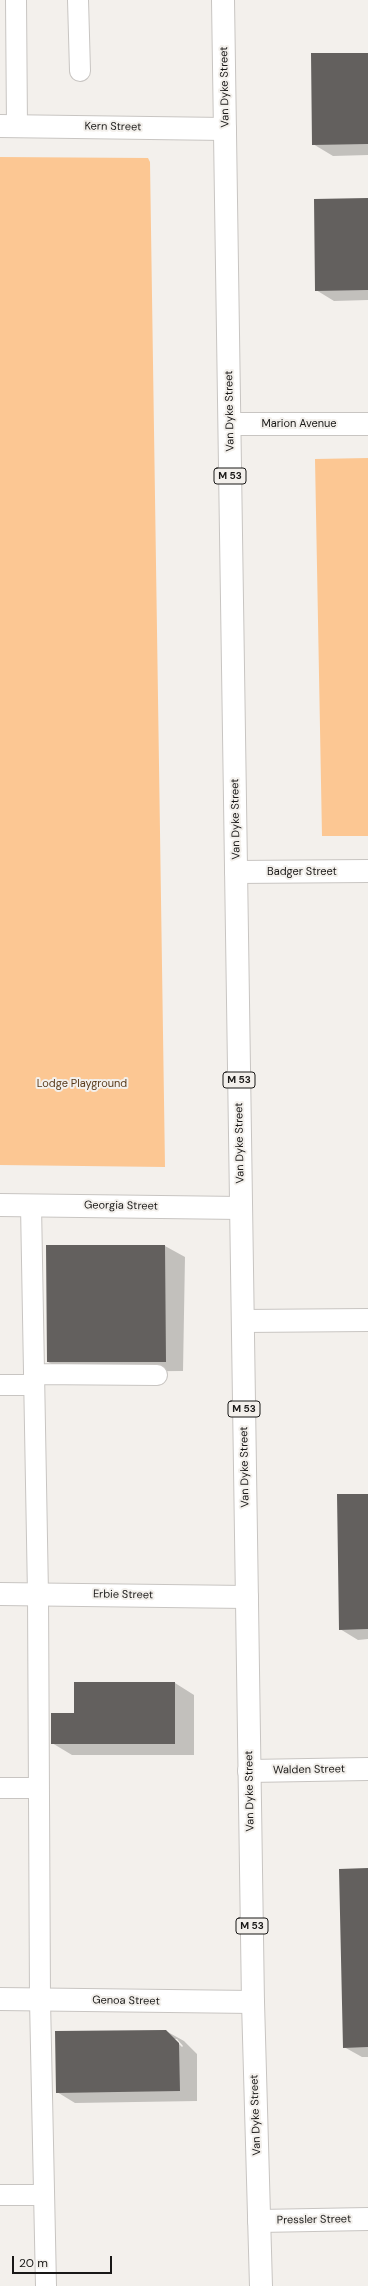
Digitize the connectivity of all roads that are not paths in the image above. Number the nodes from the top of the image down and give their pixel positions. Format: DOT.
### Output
graph roads {
  1 [pos="16,0"];
  2 [pos="78,0"];
  3 [pos="224,0"];
  4 [pos="80,70"];
  5 [pos="9,126"];
  6 [pos="225,128"];
  7 [pos="230,424"];
  8 [pos="368,424"];
  9 [pos="368,871"];
  10 [pos="236,872"];
  11 [pos="0,1205"];
  12 [pos="31,1205"];
  13 [pos="241,1208"];
  14 [pos="368,1320"];
  15 [pos="243,1321"];
  16 [pos="157,1375"];
  17 [pos="34,1380"];
  18 [pos="0,1385"];
  19 [pos="0,1594"];
  20 [pos="38,1595"];
  21 [pos="247,1597"];
  22 [pos="368,1769"];
  23 [pos="249,1771"];
  24 [pos="0,1788"];
  25 [pos="39,1788"];
  26 [pos="0,1999"];
  27 [pos="40,2000"];
  28 [pos="253,2002"];
  29 [pos="0,2195"];
  30 [pos="44,2195"];
  31 [pos="368,2219"];
  32 [pos="259,2221"];
  33 [pos="46,2286"];
  34 [pos="262,2286"];
  1 -- 5 [label="lane"];
  2 -- 4 [label="lane"];
  3 -- 6 [label="main road, Van Dyke Street / M 53"];
  5 -- 6 [label="main road, Kern Street"];
  6 -- 7 [label="main road, Van Dyke Street / M 53"];
  7 -- 8 [label="main road, Marion Avenue"];
  7 -- 10 [label="main road, Van Dyke Street / M 53"];
  9 -- 10 [label="main road, Badger Street"];
  10 -- 13 [label="main road, Van Dyke Street / M 53"];
  11 -- 12 [label="main road, Georgia Street"];
  12 -- 13 [label="main road, Georgia Street"];
  12 -- 17 [label="lane"];
  13 -- 15 [label="main road, Van Dyke Street / M 53"];
  14 -- 15 [label="main road"];
  15 -- 21 [label="main road, Van Dyke Street / M 53"];
  16 -- 17 [label="lane"];
  17 -- 18 [label="lane"];
  17 -- 20 [label="lane"];
  19 -- 20 [label="main road, Erbie Street"];
  20 -- 21 [label="main road, Erbie Street"];
  20 -- 25 [label="lane"];
  21 -- 23 [label="main road, Van Dyke Street / M 53"];
  22 -- 23 [label="main road, Walden Street"];
  23 -- 28 [label="main road, Van Dyke Street / M 53"];
  24 -- 25 [label="lane"];
  25 -- 27 [label="lane"];
  26 -- 27 [label="main road, Genoa Street"];
  27 -- 28 [label="main road, Genoa Street"];
  27 -- 30 [label="lane"];
  28 -- 32 [label="main road, Van Dyke Street / M 53"];
  29 -- 30 [label="lane"];
  30 -- 33 [label="lane"];
  31 -- 32 [label="main road, Pressler Street"];
  32 -- 34 [label="main road, Van Dyke Street / M 53"];
}
